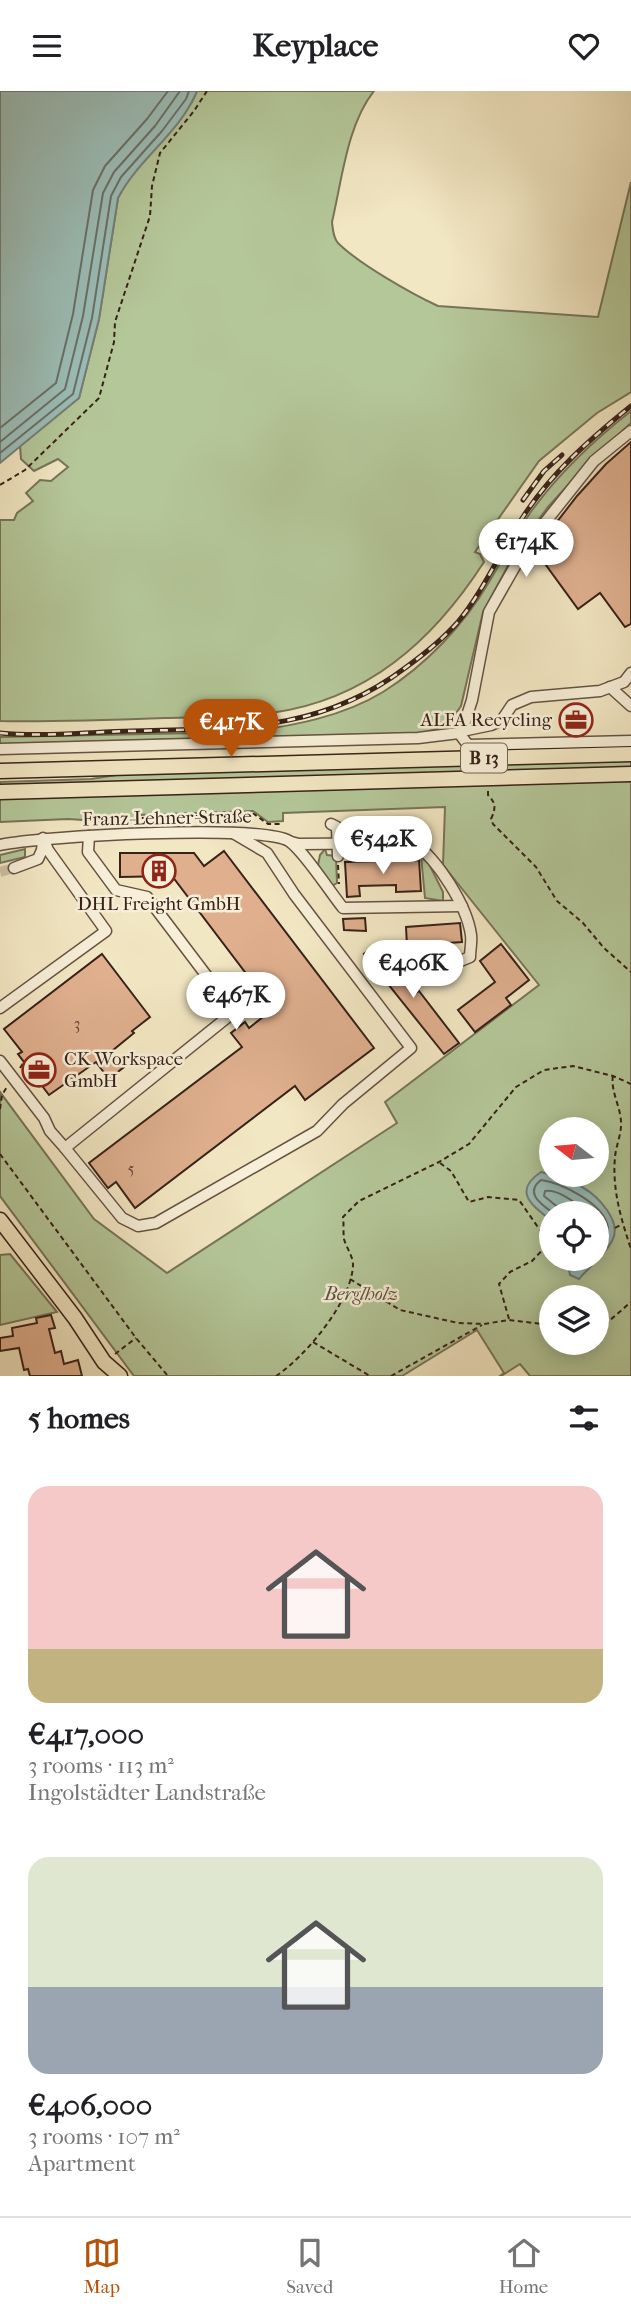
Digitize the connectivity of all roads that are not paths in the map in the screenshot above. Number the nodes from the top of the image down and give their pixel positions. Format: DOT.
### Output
graph roads {
  1 [pos="631,432"];
  2 [pos="631,673"];
  3 [pos="610,687"];
  4 [pos="631,706"];
  5 [pos="460,732"];
  6 [pos="631,741"];
  7 [pos="0,749"];
  8 [pos="631,754"];
  9 [pos="0,771"];
  10 [pos="631,774"];
  11 [pos="0,792"];
  12 [pos="331,824"];
  13 [pos="233,833"];
  14 [pos="89,836"];
  15 [pos="43,838"];
  16 [pos="288,841"];
  17 [pos="338,844"];
  18 [pos="0,845"];
  19 [pos="338,856"];
  20 [pos="14,868"];
  21 [pos="462,906"];
  22 [pos="421,977"];
  23 [pos="0,1008"];
  24 [pos="0,1061"];
  25 [pos="65,1148"];
  26 [pos="0,1220"];
  27 [pos="121,1376"];
  1 -- 5 [label="street"];
  2 -- 3 [label="street"];
  3 -- 4 [label="street"];
  3 -- 5 [label="street"];
  5 -- 6 [label="street"];
  5 -- 7 [label="street"];
  8 -- 9 [label="main road, B 13"];
  10 -- 11 [label="main road, B 13"];
  12 -- 17 [label="street"];
  13 -- 14 [label="street, Franz-Lehner-Straße"];
  13 -- 16 [label="street, Franz-Lehner-Straße"];
  13 -- 25 [label="street"];
  14 -- 15 [label="street, Franz-Lehner-Straße"];
  14 -- 25 [label="street"];
  15 -- 18 [label="street, Franz-Lehner-Straße"];
  15 -- 20 [label="street"];
  15 -- 23 [label="street"];
  16 -- 17 [label="street, Franz-Lehner-Straße"];
  16 -- 21 [label="street"];
  17 -- 19 [label="street"];
  17 -- 21 [label="street, Franz-Lehner-Straße"];
  21 -- 22 [label="street"];
  24 -- 25 [label="street"];
  26 -- 27 [label="main road"];
}
